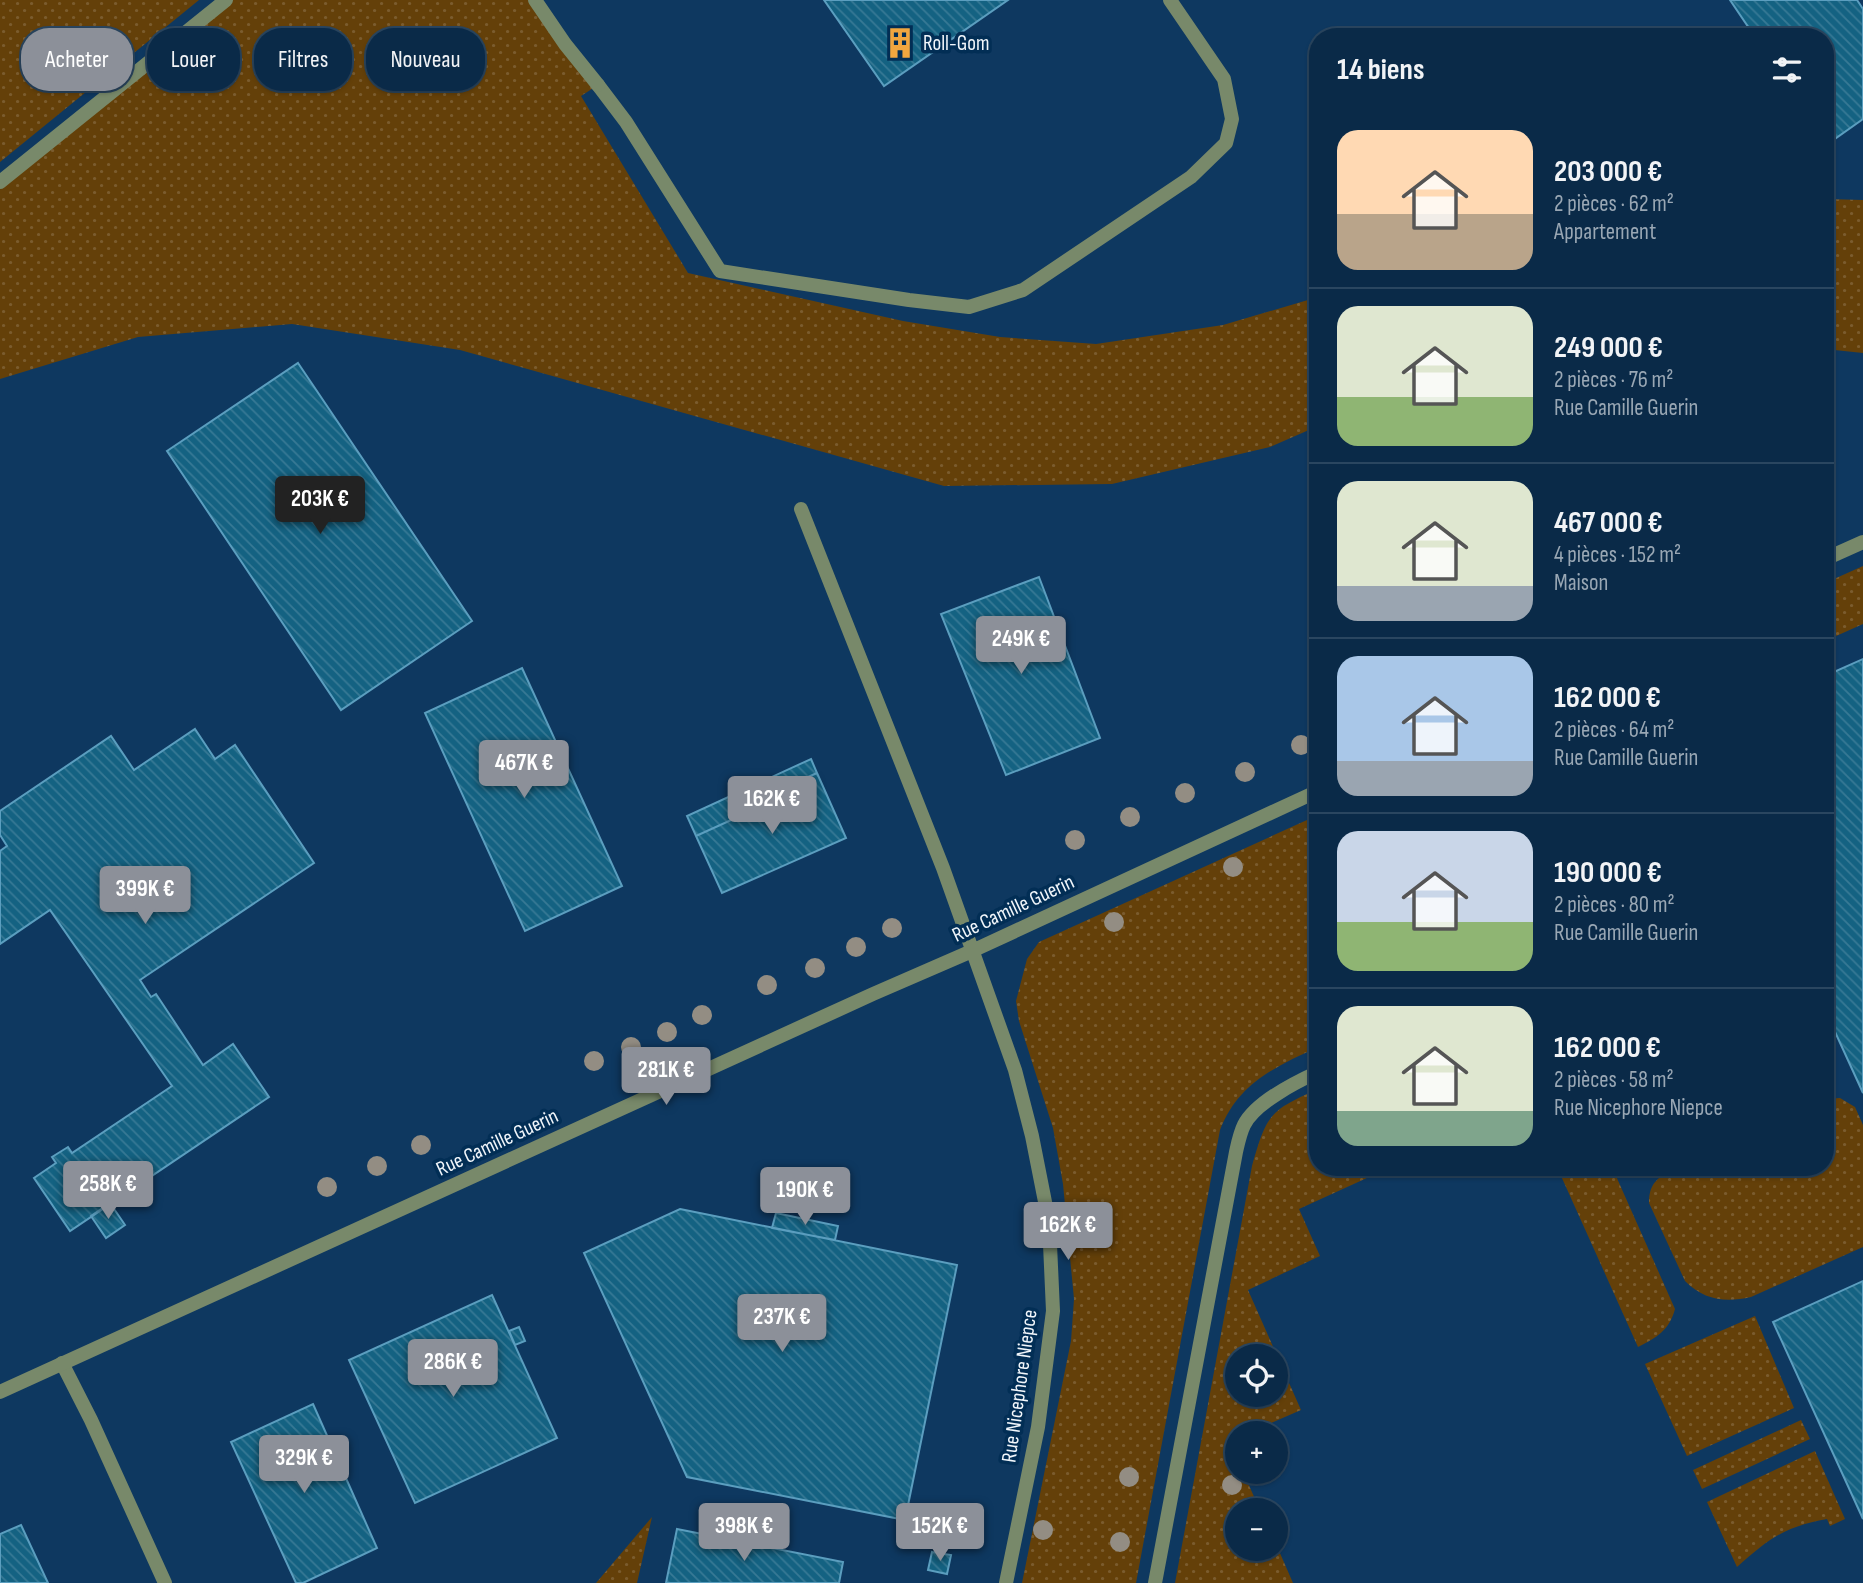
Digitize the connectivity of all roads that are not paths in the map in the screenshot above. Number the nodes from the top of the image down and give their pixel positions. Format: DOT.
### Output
graph roads {
  1 [pos="226,0"];
  2 [pos="534,0"];
  3 [pos="1170,0"];
  4 [pos="0,182"];
  5 [pos="801,509"];
  6 [pos="1863,542"];
  7 [pos="1834,555"];
  8 [pos="1309,795"];
  9 [pos="972,951"];
  10 [pos="1309,1076"];
  11 [pos="62,1363"];
  12 [pos="0,1392"];
  13 [pos="165,1583"];
  14 [pos="1006,1583"];
  15 [pos="1155,1583"];
  1 -- 4 [label="street"];
  2 -- 3 [label="street"];
  5 -- 9 [label="street, Rue Nicephore Niepce"];
  6 -- 7 [label="street"];
  8 -- 9 [label="street, Rue Camille Guerin"];
  9 -- 11 [label="street, Rue Camille Guerin"];
  9 -- 14 [label="street, Rue Nicephore Niepce"];
  10 -- 15 [label="street"];
  11 -- 12 [label="street, Rue Camille Guerin"];
  11 -- 13 [label="street"];
}
